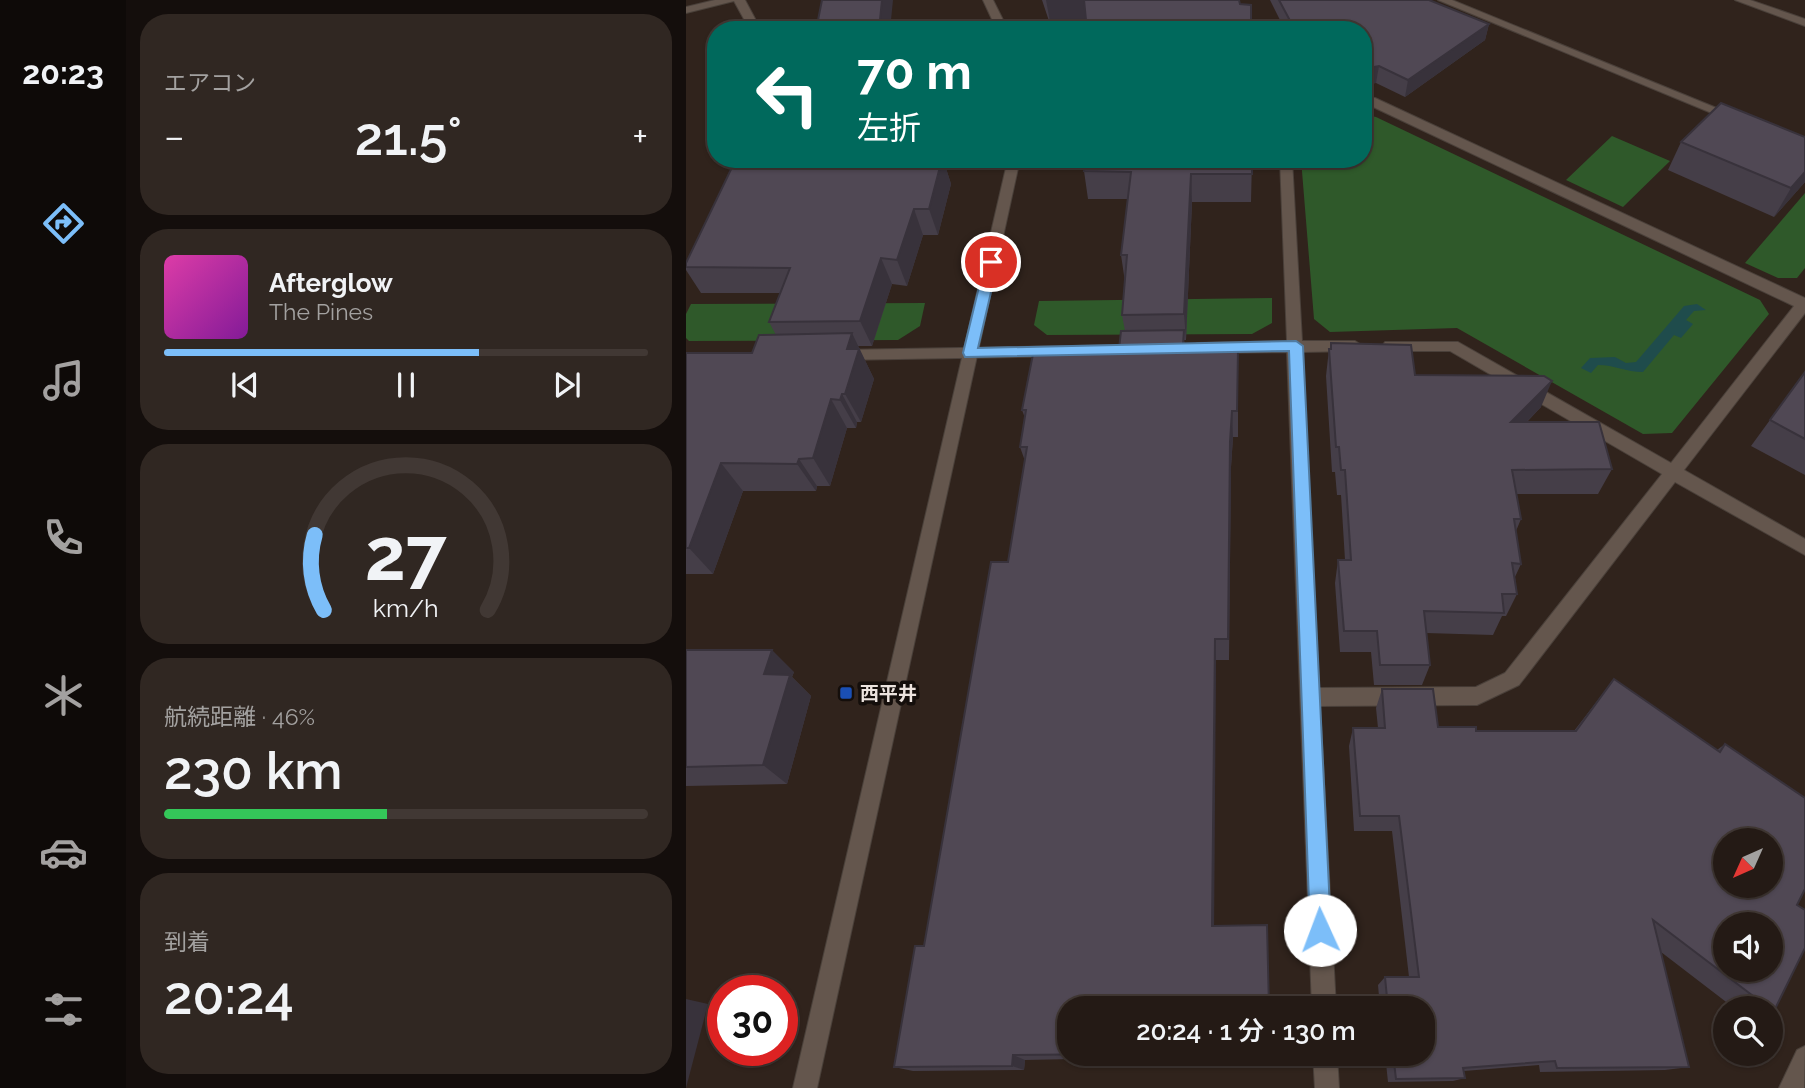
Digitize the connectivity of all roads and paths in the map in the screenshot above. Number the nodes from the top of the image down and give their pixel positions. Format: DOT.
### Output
graph roads {
  1 [pos="729,0"];
  2 [pos="739,0"];
  3 [pos="988,0"];
  4 [pos="1443,0"];
  5 [pos="1740,0"];
  6 [pos="686,10"];
  7 [pos="752,21"];
  8 [pos="998,21"];
  9 [pos="1805,23"];
  10 [pos="1372,101"];
  11 [pos="1753,126"];
  12 [pos="1012,168"];
  13 [pos="1286,168"];
  14 [pos="1804,304"];
  15 [pos="1296,346"];
  16 [pos="1149,349"];
  17 [pos="1176,349"];
  18 [pos="970,353"];
  19 [pos="819,356"];
  20 [pos="1675,472"];
  21 [pos="1805,548"];
  22 [pos="1311,697"];
  23 [pos="1323,996"];
  24 [pos="1805,1058"];
  25 [pos="1326,1066"];
  26 [pos="805,1088"];
  27 [pos="1327,1088"];
  28 [pos="1791,1088"];
  1 -- 6 [label="street"];
  2 -- 7 [label="street"];
  3 -- 8 [label="street"];
  4 -- 11 [label="street"];
  5 -- 9 [label="street"];
  10 -- 14 [label="street"];
  12 -- 18 [label="street"];
  13 -- 15 [label="street"];
  14 -- 20 [label="street"];
  15 -- 17 [label="street"];
  15 -- 20 [label="street"];
  15 -- 22 [label="street"];
  16 -- 18 [label="street"];
  18 -- 19 [label="street"];
  18 -- 26 [label="street"];
  20 -- 21 [label="street"];
  20 -- 22 [label="street"];
  22 -- 23 [label="street"];
  24 -- 28 [label="street"];
  25 -- 27 [label="street"];
}
